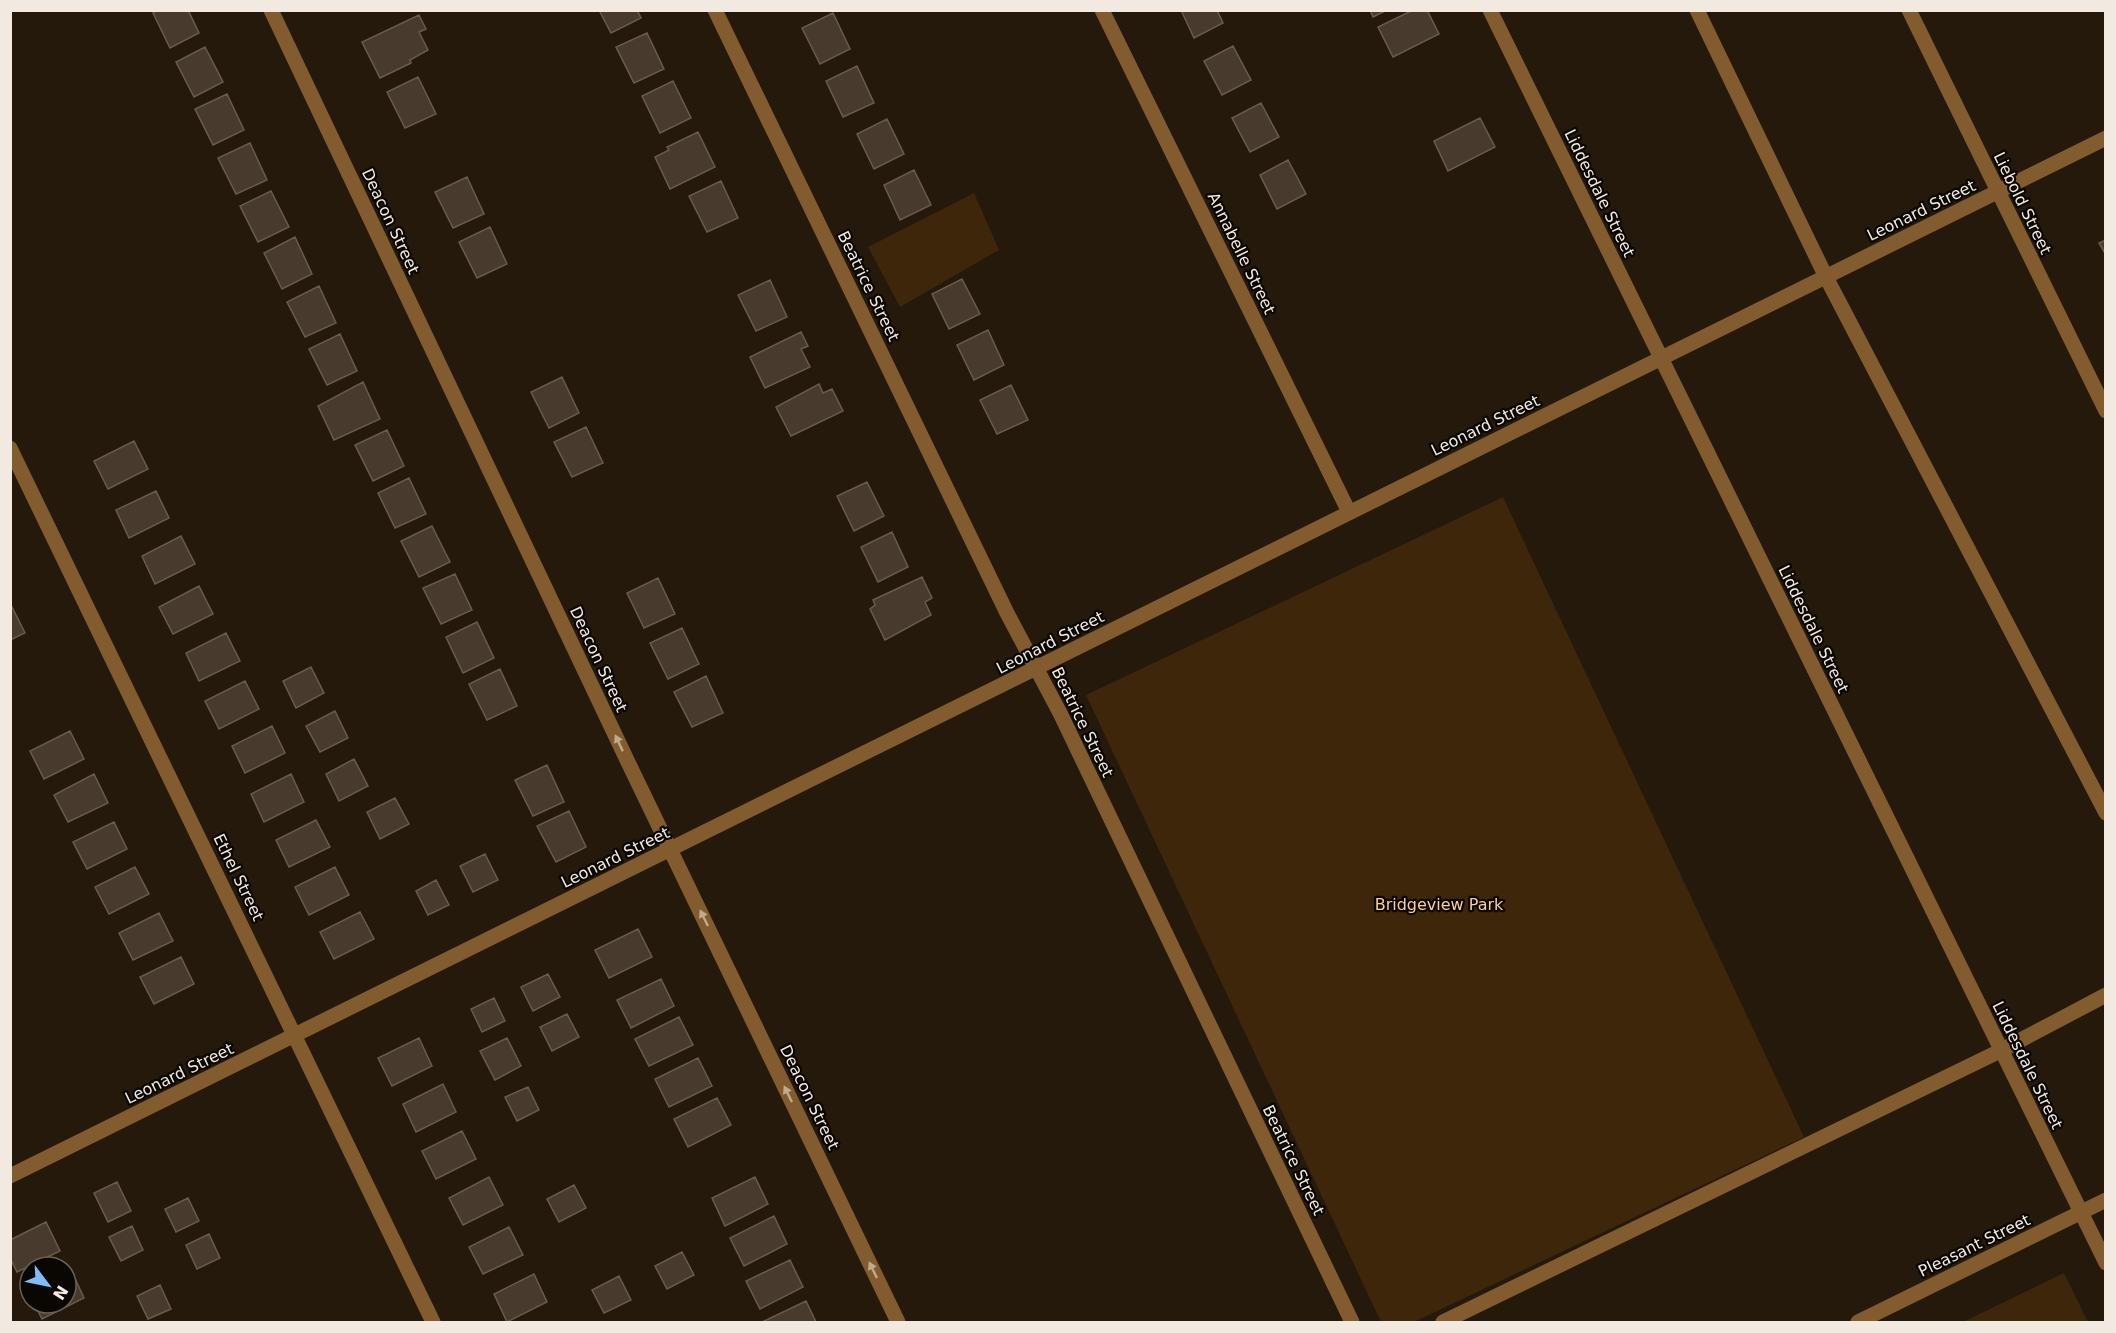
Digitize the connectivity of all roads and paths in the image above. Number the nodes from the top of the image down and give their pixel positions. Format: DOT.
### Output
graph roads {
  1 [pos="271,10"];
  2 [pos="715,10"];
  3 [pos="1102,10"];
  4 [pos="1490,10"];
  5 [pos="1697,10"];
  6 [pos="1909,10"];
  7 [pos="2106,138"];
  8 [pos="1998,192"];
  9 [pos="1826,277"];
  10 [pos="1661,358"];
  11 [pos="2106,411"];
  12 [pos="10,448"];
  13 [pos="1349,512"];
  14 [pos="1036,669"];
  15 [pos="2106,813"];
  16 [pos="671,849"];
  17 [pos="2106,994"];
  18 [pos="295,1035"];
  19 [pos="2000,1051"];
  20 [pos="10,1176"];
  21 [pos="2106,1200"];
  22 [pos="2081,1212"];
  23 [pos="2106,1263"];
  24 [pos="434,1323"];
  25 [pos="898,1323"];
  26 [pos="1352,1323"];
  27 [pos="1443,1323"];
  28 [pos="1858,1323"];
  16 -- 1 [label="street, Deacon Street, one-way"];
  2 -- 14 [label="street, Beatrice Street"];
  3 -- 13 [label="street, Annabelle Street"];
  4 -- 10 [label="street, Liddesdale Street"];
  5 -- 9 [label="street"];
  6 -- 8 [label="street, Liebold Street"];
  7 -- 8 [label="street, Leonard Street"];
  8 -- 9 [label="street, Leonard Street"];
  8 -- 11 [label="street, Liebold Street"];
  9 -- 10 [label="street, Leonard Street"];
  9 -- 15 [label="street"];
  10 -- 13 [label="street, Leonard Street"];
  10 -- 19 [label="street, Liddesdale Street"];
  12 -- 18 [label="street, Ethel Street"];
  13 -- 14 [label="street, Leonard Street"];
  14 -- 16 [label="street, Leonard Street"];
  14 -- 26 [label="street, Beatrice Street"];
  16 -- 18 [label="street, Leonard Street"];
  25 -- 16 [label="street, Deacon Street, one-way"];
  17 -- 19 [label="street"];
  18 -- 20 [label="street, Leonard Street"];
  18 -- 24 [label="street, Ethel Street"];
  19 -- 22 [label="street, Liddesdale Street"];
  19 -- 27 [label="street"];
  21 -- 22 [label="street, Pleasant Street"];
  22 -- 23 [label="street, Liddesdale Street"];
  22 -- 28 [label="street, Pleasant Street"];
}
